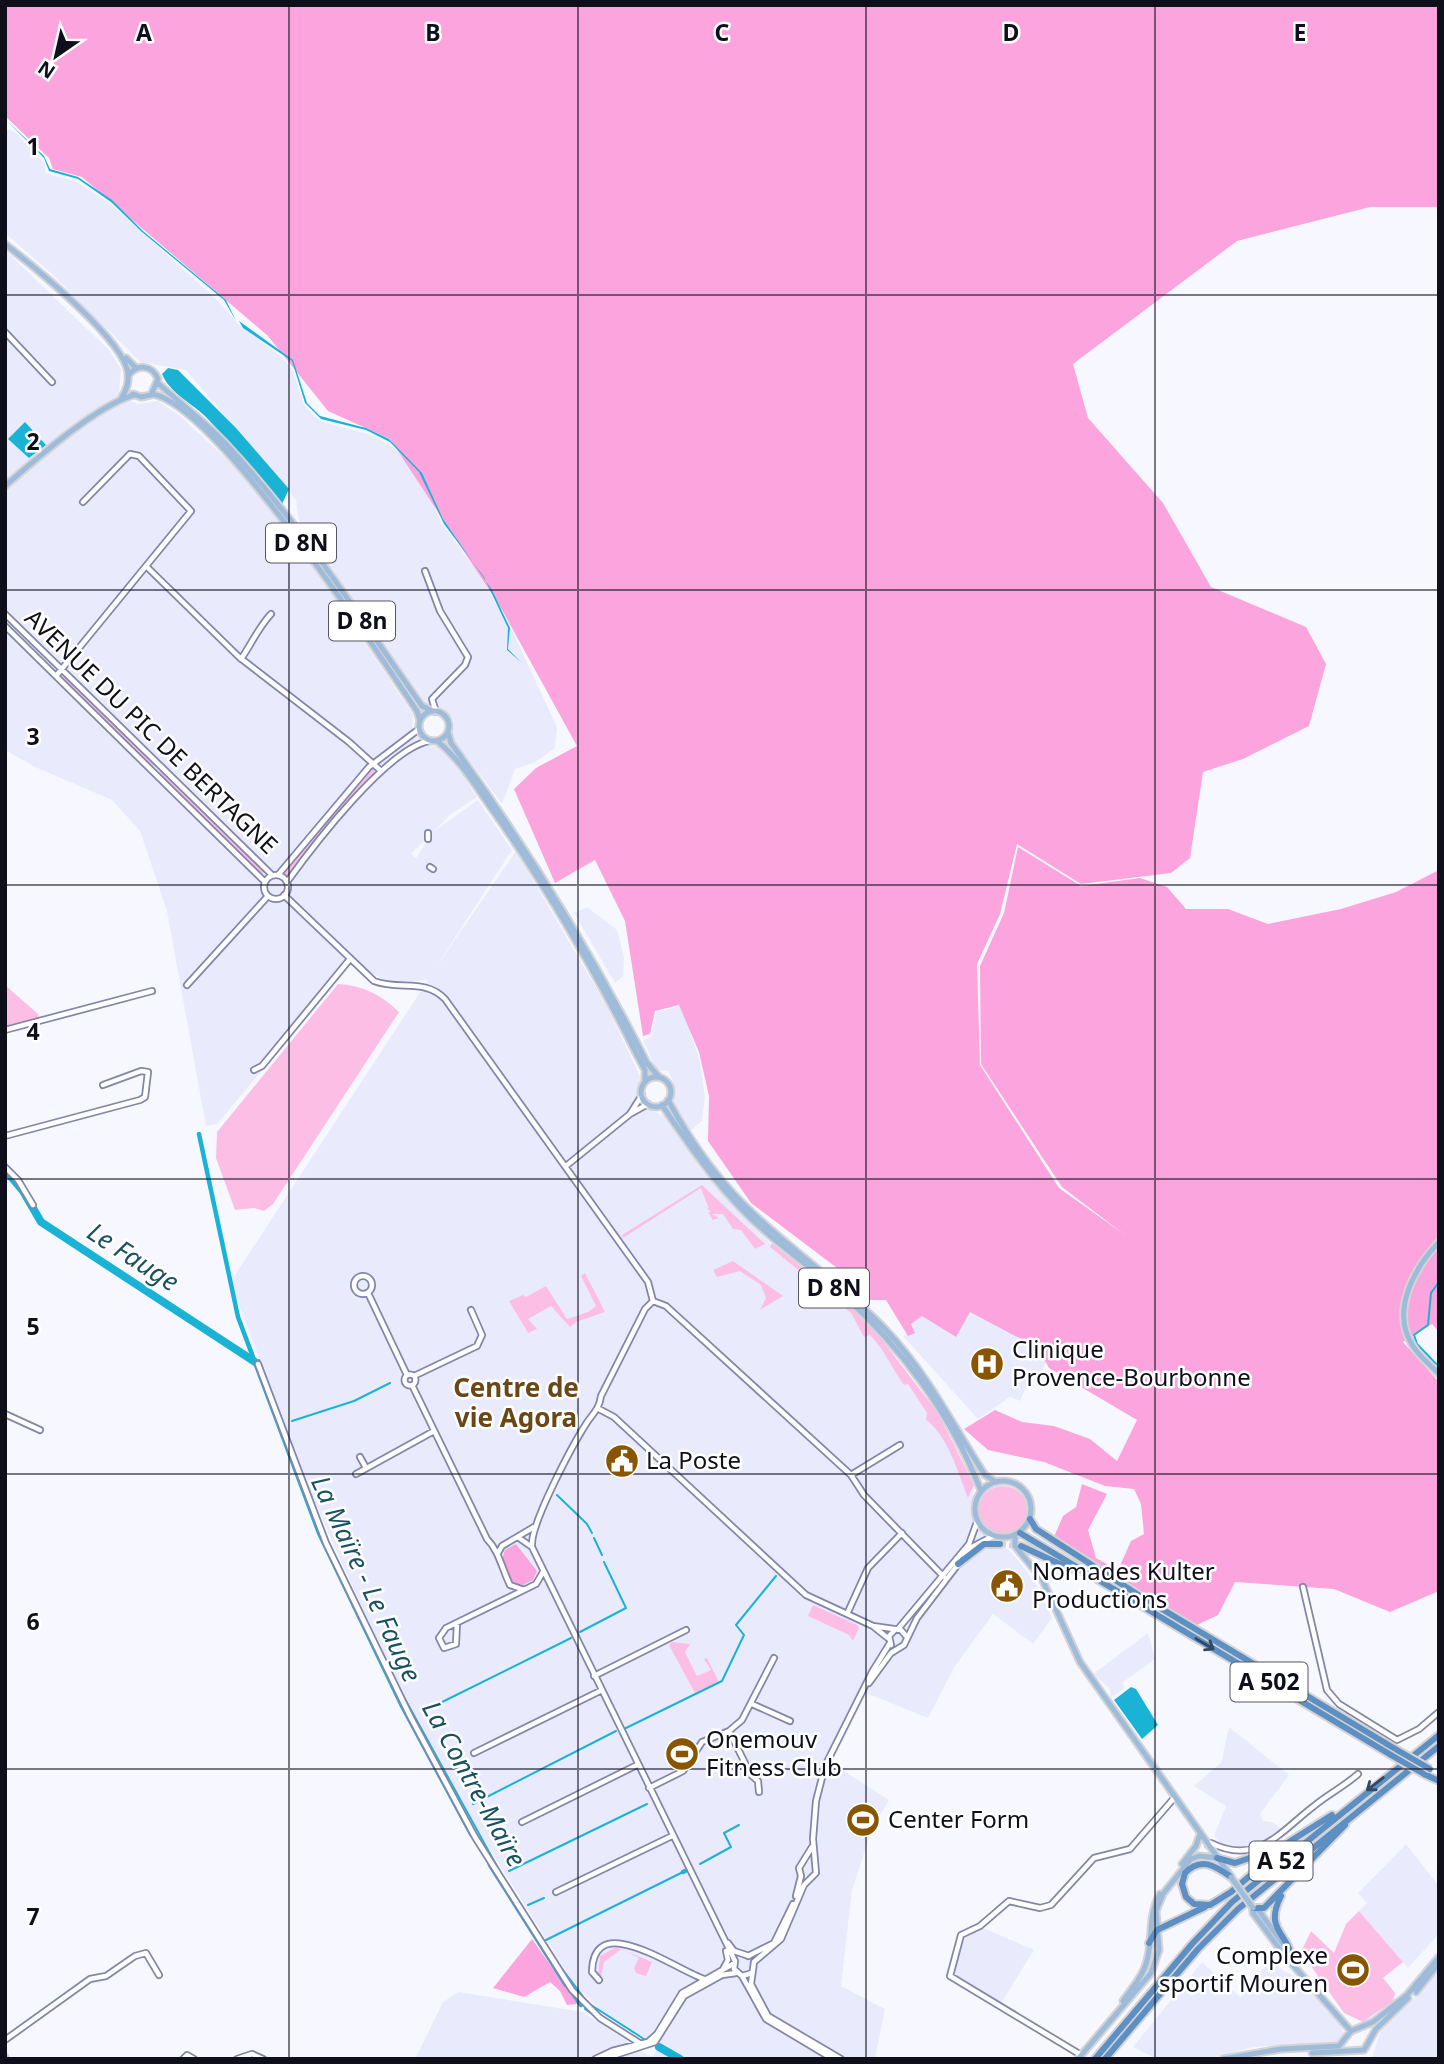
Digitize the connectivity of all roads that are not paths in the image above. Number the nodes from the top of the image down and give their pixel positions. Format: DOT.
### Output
graph roads {
  1 [pos="5,242"];
  2 [pos="5,332"];
  3 [pos="136,368"];
  4 [pos="128,376"];
  5 [pos="52,382"];
  6 [pos="159,384"];
  7 [pos="128,387"];
  8 [pos="152,394"];
  9 [pos="134,395"];
  10 [pos="121,399"];
  11 [pos="5,486"];
  12 [pos="83,502"];
  13 [pos="148,568"];
  14 [pos="425,570"];
  15 [pos="5,614"];
  16 [pos="271,614"];
  17 [pos="5,626"];
  18 [pos="241,659"];
  19 [pos="62,670"];
  20 [pos="56,676"];
  21 [pos="434,711"];
  22 [pos="420,721"];
  23 [pos="419,729"];
  24 [pos="447,732"];
  25 [pos="429,741"];
  26 [pos="437,741"];
  27 [pos="373,763"];
  28 [pos="160,764"];
  29 [pos="380,770"];
  30 [pos="154,772"];
  31 [pos="275,875"];
  32 [pos="265,882"];
  33 [pos="287,882"];
  34 [pos="284,895"];
  35 [pos="268,896"];
  36 [pos="350,959"];
  37 [pos="187,985"];
  38 [pos="152,991"];
  39 [pos="5,1030"];
  40 [pos="254,1070"];
  41 [pos="659,1077"];
  42 [pos="645,1081"];
  43 [pos="103,1086"];
  44 [pos="642,1096"];
  45 [pos="668,1100"];
  46 [pos="648,1104"];
  47 [pos="662,1105"];
  48 [pos="630,1114"];
  49 [pos="5,1136"];
  50 [pos="566,1166"];
  51 [pos="5,1167"];
  52 [pos="33,1205"];
  53 [pos="1439,1242"];
  54 [pos="372,1269"];
  55 [pos="368,1277"];
  56 [pos="368,1293"];
  57 [pos="653,1301"];
  58 [pos="471,1310"];
  59 [pos="258,1364"];
  60 [pos="1439,1374"];
  61 [pos="407,1375"];
  62 [pos="414,1376"];
  63 [pos="412,1385"];
  64 [pos="599,1409"];
  65 [pos="5,1414"];
  66 [pos="40,1430"];
  67 [pos="434,1431"];
  68 [pos="900,1445"];
  69 [pos="360,1457"];
  70 [pos="365,1466"];
  71 [pos="356,1474"];
  72 [pos="851,1475"];
  73 [pos="996,1482"];
  74 [pos="981,1491"];
  75 [pos="1030,1519"];
  76 [pos="977,1522"];
  77 [pos="534,1527"];
  78 [pos="902,1532"];
  79 [pos="1017,1534"];
  80 [pos="519,1538"];
  81 [pos="998,1539"];
  82 [pos="491,1543"];
  83 [pos="502,1546"];
  84 [pos="532,1546"];
  85 [pos="1021,1546"];
  86 [pos="498,1553"];
  87 [pos="958,1564"];
  88 [pos="1036,1570"];
  89 [pos="543,1571"];
  90 [pos="944,1577"];
  91 [pos="536,1584"];
  92 [pos="510,1585"];
  93 [pos="1104,1585"];
  94 [pos="1303,1587"];
  95 [pos="524,1590"];
  96 [pos="553,1592"];
  97 [pos="505,1599"];
  98 [pos="847,1614"];
  99 [pos="457,1623"];
  100 [pos="873,1626"];
  101 [pos="686,1630"];
  102 [pos="897,1630"];
  103 [pos="906,1636"];
  104 [pos="889,1641"];
  105 [pos="899,1647"];
  106 [pos="774,1658"];
  107 [pos="594,1676"];
  108 [pos="600,1690"];
  109 [pos="863,1692"];
  110 [pos="752,1704"];
  111 [pos="1439,1712"];
  112 [pos="790,1721"];
  113 [pos="729,1731"];
  114 [pos="1439,1735"];
  115 [pos="1439,1746"];
  116 [pos="474,1753"];
  117 [pos="637,1765"];
  118 [pos="1427,1771"];
  119 [pos="1439,1773"];
  120 [pos="1358,1774"];
  121 [pos="1439,1781"];
  122 [pos="649,1788"];
  123 [pos="759,1792"];
  124 [pos="1175,1797"];
  125 [pos="1351,1804"];
  126 [pos="1358,1811"];
  127 [pos="522,1822"];
  128 [pos="1200,1834"];
  129 [pos="672,1836"];
  130 [pos="1208,1844"];
  131 [pos="813,1846"];
  132 [pos="1196,1846"];
  133 [pos="1284,1846"];
  134 [pos="1199,1856"];
  135 [pos="1217,1858"];
  136 [pos="803,1862"];
  137 [pos="816,1865"];
  138 [pos="801,1876"];
  139 [pos="1231,1877"];
  140 [pos="809,1879"];
  141 [pos="1284,1890"];
  142 [pos="556,1892"];
  143 [pos="1210,1905"];
  144 [pos="1253,1908"];
  145 [pos="1157,1930"];
  146 [pos="718,1932"];
  147 [pos="1149,1944"];
  148 [pos="745,1955"];
  149 [pos="1439,1957"];
  150 [pos="1292,1961"];
  151 [pos="734,1962"];
  152 [pos="754,1962"];
  153 [pos="1439,1964"];
  154 [pos="720,1972"];
  155 [pos="686,1973"];
  156 [pos="752,1973"];
  157 [pos="159,1975"];
  158 [pos="740,1975"];
  159 [pos="704,1979"];
  160 [pos="599,1980"];
  161 [pos="686,1989"];
  162 [pos="1360,2027"];
  163 [pos="1102,2030"];
  164 [pos="1349,2034"];
  165 [pos="1371,2036"];
  166 [pos="5,2040"];
  167 [pos="641,2044"];
  168 [pos="1354,2050"];
  169 [pos="1364,2050"];
  170 [pos="1079,2057"];
  171 [pos="183,2059"];
  172 [pos="194,2059"];
  173 [pos="237,2059"];
  174 [pos="263,2059"];
  175 [pos="595,2059"];
  176 [pos="603,2059"];
  177 [pos="833,2059"];
  178 [pos="841,2059"];
  179 [pos="1095,2059"];
  180 [pos="1105,2059"];
  181 [pos="1223,2059"];
  182 [pos="1239,2059"];
  183 [pos="1365,2059"];
  1 -- 3 [label="main road"];
  1 -- 4 [label="main road"];
  2 -- 5 [label="street"];
  3 -- 4 [label="main road"];
  3 -- 6 [label="main road"];
  4 -- 7 [label="main road"];
  6 -- 8 [label="main road"];
  6 -- 21 [label="main road, D 8n"];
  7 -- 9 [label="main road"];
  7 -- 10 [label="main road"];
  8 -- 9 [label="main road"];
  8 -- 22 [label="main road, D 8N"];
  9 -- 10 [label="main road"];
  10 -- 11 [label="main road"];
  12 -- 13 [label="street"];
  13 -- 18 [label="street"];
  13 -- 19 [label="street"];
  14 -- 21 [label="street"];
  15 -- 19 [label="street, AVENUE DU PIC DE BERTAGNE"];
  16 -- 18 [label="street"];
  17 -- 20 [label="street, AVENUE DU PIC DE BERTAGNE"];
  18 -- 27 [label="street"];
  19 -- 20 [label="street"];
  19 -- 28 [label="street, AVENUE DU PIC DE BERTAGNE"];
  20 -- 30 [label="street, AVENUE DU PIC DE BERTAGNE"];
  21 -- 22 [label="main road"];
  21 -- 24 [label="main road"];
  22 -- 23 [label="main road"];
  23 -- 25 [label="main road"];
  23 -- 27 [label="street"];
  24 -- 26 [label="main road"];
  24 -- 41 [label="main road"];
  25 -- 26 [label="main road"];
  25 -- 29 [label="street"];
  26 -- 42 [label="main road"];
  27 -- 29 [label="street"];
  27 -- 31 [label="street"];
  28 -- 30 [label="street"];
  28 -- 31 [label="street, AVENUE DU PIC DE BERTAGNE"];
  29 -- 33 [label="street"];
  30 -- 32 [label="street, AVENUE DU PIC DE BERTAGNE"];
  31 -- 32 [label="street"];
  31 -- 33 [label="street"];
  32 -- 35 [label="street"];
  33 -- 34 [label="street"];
  34 -- 35 [label="street"];
  34 -- 36 [label="street"];
  35 -- 37 [label="street"];
  36 -- 40 [label="street"];
  36 -- 50 [label="street"];
  38 -- 39 [label="street"];
  41 -- 42 [label="main road"];
  41 -- 45 [label="main road"];
  42 -- 44 [label="main road"];
  43 -- 49 [label="street"];
  44 -- 46 [label="main road"];
  44 -- 48 [label="street"];
  45 -- 47 [label="main road"];
  45 -- 73 [label="main road, D 8N"];
  46 -- 47 [label="main road"];
  46 -- 48 [label="street"];
  47 -- 74 [label="main road, D 8N"];
  48 -- 50 [label="street"];
  50 -- 57 [label="street"];
  51 -- 52 [label="street"];
  53 -- 60 [label="main road"];
  54 -- 55 [label="street"];
  55 -- 56 [label="street"];
  55 -- 56 [label="street"];
  56 -- 61 [label="street"];
  57 -- 64 [label="street"];
  57 -- 72 [label="street"];
  58 -- 62 [label="street"];
  59 -- 167 [label="street"];
  61 -- 62 [label="street"];
  61 -- 63 [label="street"];
  62 -- 63 [label="street"];
  63 -- 67 [label="street"];
  64 -- 77 [label="street"];
  64 -- 98 [label="street"];
  65 -- 66 [label="street"];
  67 -- 70 [label="street"];
  67 -- 82 [label="street"];
  68 -- 72 [label="street"];
  69 -- 70 [label="street"];
  70 -- 71 [label="street"];
  72 -- 78 [label="street"];
  73 -- 74 [label="main road"];
  73 -- 75 [label="main road"];
  74 -- 76 [label="main road"];
  75 -- 79 [label="main road"];
  75 -- 118 [label="highway, A 502, bridge"];
  76 -- 81 [label="main road"];
  76 -- 90 [label="street"];
  77 -- 80 [label="street"];
  77 -- 84 [label="street"];
  78 -- 90 [label="street"];
  78 -- 98 [label="street"];
  79 -- 81 [label="main road"];
  79 -- 88 [label="main road"];
  79 -- 93 [label="highway, A 502"];
  80 -- 83 [label="street"];
  80 -- 84 [label="street"];
  81 -- 87 [label="highway"];
  81 -- 88 [label="main road"];
  82 -- 83 [label="street"];
  82 -- 86 [label="street"];
  83 -- 86 [label="street"];
  84 -- 89 [label="street"];
  85 -- 93 [label="highway"];
  86 -- 92 [label="street"];
  87 -- 103 [label="street"];
  88 -- 124 [label="main road"];
  89 -- 91 [label="street"];
  89 -- 96 [label="street"];
  90 -- 102 [label="street"];
  91 -- 95 [label="street"];
  91 -- 96 [label="street"];
  92 -- 95 [label="street"];
  92 -- 97 [label="street"];
  93 -- 118 [label="highway, A 502, one-way, bridge"];
  94 -- 111 [label="street"];
  95 -- 97 [label="street"];
  96 -- 107 [label="street"];
  97 -- 99 [label="street"];
  98 -- 100 [label="street"];
  99 -- 99 [label="street"];
  100 -- 102 [label="street"];
  100 -- 104 [label="street"];
  101 -- 107 [label="street"];
  102 -- 103 [label="street"];
  102 -- 104 [label="street"];
  103 -- 105 [label="street"];
  104 -- 105 [label="street"];
  104 -- 109 [label="street"];
  105 -- 109 [label="street"];
  106 -- 110 [label="street"];
  107 -- 108 [label="street"];
  108 -- 116 [label="street"];
  108 -- 117 [label="street"];
  109 -- 131 [label="street"];
  110 -- 112 [label="street"];
  110 -- 113 [label="street"];
  113 -- 122 [label="street"];
  113 -- 123 [label="street"];
  114 -- 125 [label="highway, A 52, one-way"];
  115 -- 126 [label="highway, A 52"];
  117 -- 122 [label="street"];
  117 -- 127 [label="street"];
  118 -- 119 [label="highway, A 502"];
  118 -- 121 [label="highway, A 502"];
  120 -- 130 [label="street"];
  122 -- 129 [label="street"];
  124 -- 128 [label="main road"];
  124 -- 170 [label="street"];
  125 -- 133 [label="highway"];
  125 -- 179 [label="highway, A 52"];
  126 -- 141 [label="highway"];
  126 -- 180 [label="highway, A 52"];
  128 -- 130 [label="main road"];
  128 -- 132 [label="main road"];
  129 -- 142 [label="street"];
  129 -- 146 [label="street"];
  130 -- 132 [label="main road"];
  130 -- 134 [label="main road"];
  130 -- 135 [label="main road"];
  131 -- 136 [label="street"];
  131 -- 137 [label="street"];
  132 -- 147 [label="main road"];
  133 -- 135 [label="highway"];
  133 -- 143 [label="highway"];
  134 -- 135 [label="main road"];
  134 -- 145 [label="main road"];
  135 -- 139 [label="main road"];
  136 -- 137 [label="street"];
  136 -- 138 [label="street"];
  137 -- 140 [label="street"];
  138 -- 140 [label="street"];
  138 -- 148 [label="street"];
  139 -- 143 [label="highway"];
  139 -- 144 [label="main road, bridge"];
  140 -- 152 [label="street"];
  141 -- 144 [label="highway"];
  141 -- 150 [label="highway"];
  143 -- 145 [label="highway"];
  144 -- 150 [label="main road"];
  145 -- 147 [label="highway"];
  145 -- 163 [label="main road"];
  146 -- 148 [label="street"];
  146 -- 151 [label="street"];
  146 -- 154 [label="street"];
  147 -- 163 [label="main road"];
  148 -- 151 [label="street"];
  148 -- 152 [label="street"];
  149 -- 162 [label="main road"];
  150 -- 164 [label="main road"];
  151 -- 154 [label="street"];
  151 -- 158 [label="street"];
  152 -- 156 [label="street"];
  153 -- 165 [label="main road"];
  154 -- 159 [label="street"];
  155 -- 159 [label="street"];
  155 -- 160 [label="street"];
  155 -- 161 [label="street"];
  156 -- 158 [label="street"];
  156 -- 178 [label="street"];
  157 -- 166 [label="street"];
  158 -- 176 [label="street"];
  158 -- 177 [label="street"];
  159 -- 161 [label="street"];
  161 -- 167 [label="street"];
  162 -- 164 [label="main road"];
  162 -- 165 [label="main road"];
  163 -- 170 [label="main road"];
  164 -- 168 [label="main road"];
  164 -- 181 [label="main road"];
  165 -- 169 [label="main road"];
  167 -- 175 [label="street"];
  168 -- 169 [label="main road"];
  168 -- 182 [label="main road"];
  169 -- 183 [label="main road"];
  171 -- 172 [label="street"];
  173 -- 174 [label="street"];
}
